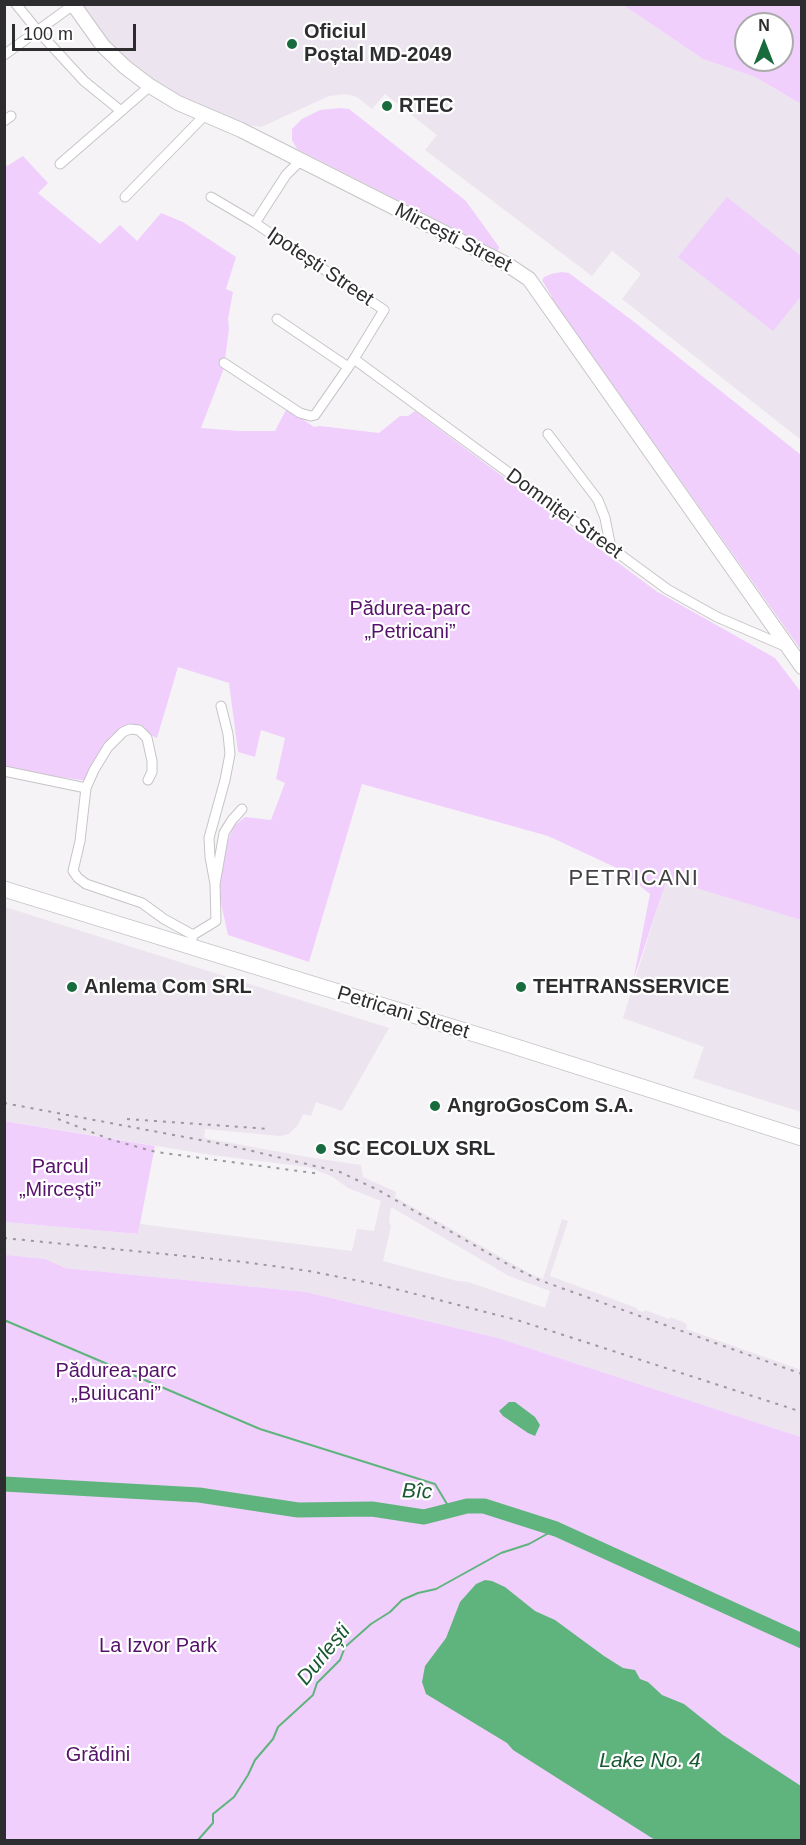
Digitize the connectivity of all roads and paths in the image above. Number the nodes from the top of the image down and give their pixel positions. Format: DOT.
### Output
graph roads {
  1 [pos="16,4"];
  2 [pos="73,5"];
  3 [pos="37,30"];
  4 [pos="4,55"];
  5 [pos="150,86"];
  6 [pos="121,111"];
  7 [pos="204,116"];
  8 [pos="301,160"];
  9 [pos="60,165"];
  10 [pos="125,196"];
  11 [pos="211,197"];
  12 [pos="255,223"];
  13 [pos="277,319"];
  14 [pos="224,363"];
  15 [pos="351,363"];
  16 [pos="548,434"];
  17 [pos="611,548"];
  18 [pos="787,647"];
  19 [pos="801,667"];
  20 [pos="221,706"];
  21 [pos="4,771"];
  22 [pos="148,780"];
  23 [pos="86,788"];
  24 [pos="242,809"];
  25 [pos="215,884"];
  26 [pos="4,889"];
  27 [pos="192,941"];
  28 [pos="801,1138"];
  1 -- 3 [label="street"];
  2 -- 3 [label="street"];
  2 -- 5 [label="main road, Mircești Street"];
  3 -- 4 [label="street"];
  3 -- 6 [label="street"];
  5 -- 6 [label="street"];
  5 -- 7 [label="main road, Mircești Street"];
  6 -- 9 [label="street"];
  7 -- 8 [label="main road, Mircești Street"];
  7 -- 10 [label="street"];
  8 -- 12 [label="street, Ipotești Street"];
  8 -- 18 [label="main road, Mircești Street"];
  11 -- 12 [label="street, Ipotești Street"];
  12 -- 15 [label="street, Ipotești Street"];
  13 -- 15 [label="street, Domniței Street"];
  14 -- 15 [label="street"];
  15 -- 17 [label="street, Domniței Street"];
  16 -- 17 [label="street"];
  17 -- 18 [label="street, Domniței Street"];
  18 -- 19 [label="main road, Mircești Street"];
  20 -- 25 [label="street"];
  21 -- 23 [label="street"];
  22 -- 23 [label="street"];
  23 -- 27 [label="street"];
  24 -- 25 [label="street"];
  25 -- 27 [label="street"];
  26 -- 27 [label="main road, Petricani Street"];
  27 -- 28 [label="main road, Petricani Street"];
}
